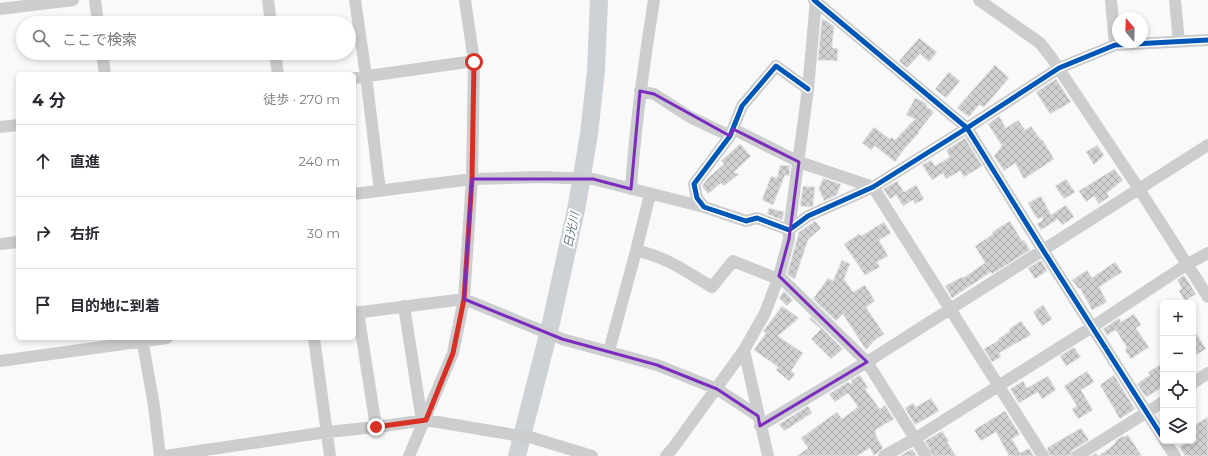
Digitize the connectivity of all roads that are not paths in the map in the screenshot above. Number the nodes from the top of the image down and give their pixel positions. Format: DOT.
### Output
graph roads {
  1 [pos="73,0"];
  2 [pos="95,0"];
  3 [pos="268,0"];
  4 [pos="355,0"];
  5 [pos="465,0"];
  6 [pos="654,0"];
  7 [pos="816,0"];
  8 [pos="978,0"];
  9 [pos="1111,0"];
  10 [pos="1175,0"];
  11 [pos="56,1"];
  12 [pos="0,9"];
  13 [pos="1112,12"];
  14 [pos="97,16"];
  15 [pos="270,16"];
  16 [pos="1208,40"];
  17 [pos="1179,42"];
  18 [pos="1148,43"];
  19 [pos="1112,46"];
  20 [pos="103,60"];
  21 [pos="276,60"];
  22 [pos="474,62"];
  23 [pos="1059,68"];
  24 [pos="104,72"];
  25 [pos="278,72"];
  26 [pos="366,76"];
  27 [pos="356,78"];
  28 [pos="808,89"];
  29 [pos="640,91"];
  30 [pos="16,125"];
  31 [pos="0,127"];
  32 [pos="967,128"];
  33 [pos="732,132"];
  34 [pos="1208,145"];
  35 [pos="799,162"];
  36 [pos="472,179"];
  37 [pos="873,187"];
  38 [pos="631,189"];
  39 [pos="1139,189"];
  40 [pos="380,191"];
  41 [pos="356,194"];
  42 [pos="650,194"];
  43 [pos="704,207"];
  44 [pos="789,230"];
  45 [pos="16,242"];
  46 [pos="0,244"];
  47 [pos="636,250"];
  48 [pos="1043,250"];
  49 [pos="1208,253"];
  50 [pos="1186,264"];
  51 [pos="778,277"];
  52 [pos="1208,297"];
  53 [pos="464,299"];
  54 [pos="404,306"];
  55 [pos="951,309"];
  56 [pos="356,312"];
  57 [pos="1092,327"];
  58 [pos="142,340"];
  59 [pos="314,340"];
  60 [pos="744,350"];
  61 [pos="609,351"];
  62 [pos="0,361"];
  63 [pos="867,362"];
  64 [pos="1208,373"];
  65 [pos="1196,381"];
  66 [pos="998,385"];
  67 [pos="717,389"];
  68 [pos="1160,404"];
  69 [pos="1147,413"];
  70 [pos="424,420"];
  71 [pos="759,421"];
  72 [pos="376,427"];
  73 [pos="327,432"];
  74 [pos="1160,433"];
  75 [pos="916,438"];
  76 [pos="1167,444"];
  77 [pos="160,456"];
  78 [pos="165,456"];
  79 [pos="330,456"];
  80 [pos="409,456"];
  81 [pos="592,456"];
  82 [pos="666,456"];
  83 [pos="768,456"];
  84 [pos="884,456"];
  85 [pos="926,456"];
  86 [pos="1043,456"];
  87 [pos="1077,456"];
  88 [pos="1175,456"];
  1 -- 11 [label="street"];
  2 -- 14 [label="street"];
  3 -- 15 [label="street"];
  4 -- 26 [label="street"];
  5 -- 22 [label="street"];
  6 -- 29 [label="street"];
  7 -- 28 [label="street"];
  7 -- 32 [label="street"];
  8 -- 23 [label="street"];
  9 -- 13 [label="street"];
  10 -- 17 [label="street"];
  11 -- 12 [label="street"];
  16 -- 17 [label="street"];
  17 -- 18 [label="street"];
  19 -- 23 [label="street"];
  20 -- 24 [label="street"];
  21 -- 25 [label="street"];
  22 -- 26 [label="street"];
  22 -- 36 [label="street"];
  23 -- 32 [label="street"];
  23 -- 39 [label="street"];
  26 -- 27 [label="street"];
  26 -- 40 [label="street"];
  28 -- 33 [label="street"];
  28 -- 35 [label="street"];
  29 -- 33 [label="street"];
  29 -- 38 [label="street"];
  30 -- 31 [label="street"];
  32 -- 37 [label="street"];
  32 -- 48 [label="street"];
  33 -- 35 [label="street"];
  33 -- 43 [label="street"];
  34 -- 39 [label="street"];
  35 -- 37 [label="street"];
  35 -- 44 [label="street"];
  36 -- 38 [label="street"];
  36 -- 40 [label="street"];
  36 -- 53 [label="street"];
  37 -- 44 [label="street"];
  37 -- 55 [label="street"];
  38 -- 42 [label="street"];
  39 -- 48 [label="street"];
  39 -- 50 [label="street"];
  40 -- 41 [label="street"];
  42 -- 43 [label="street"];
  42 -- 47 [label="street"];
  43 -- 44 [label="street"];
  44 -- 51 [label="street"];
  45 -- 46 [label="street"];
  47 -- 51 [label="street"];
  47 -- 61 [label="street"];
  48 -- 55 [label="street"];
  48 -- 57 [label="street"];
  49 -- 50 [label="street"];
  50 -- 52 [label="street"];
  50 -- 57 [label="street"];
  51 -- 60 [label="street"];
  51 -- 63 [label="street"];
  53 -- 54 [label="street"];
  53 -- 61 [label="street"];
  53 -- 70 [label="street"];
  54 -- 56 [label="street"];
  54 -- 70 [label="street"];
  55 -- 63 [label="street"];
  55 -- 66 [label="street"];
  56 -- 72 [label="street"];
  57 -- 66 [label="street"];
  57 -- 69 [label="street"];
  58 -- 62 [label="street"];
  58 -- 77 [label="street"];
  59 -- 73 [label="street"];
  60 -- 67 [label="street"];
  60 -- 71 [label="street"];
  61 -- 67 [label="street"];
  63 -- 71 [label="street"];
  63 -- 75 [label="street"];
  64 -- 65 [label="street"];
  66 -- 75 [label="street"];
  66 -- 86 [label="street"];
  67 -- 71 [label="street"];
  67 -- 82 [label="street"];
  68 -- 69 [label="street"];
  69 -- 74 [label="street"];
  69 -- 87 [label="street"];
  70 -- 72 [label="street"];
  70 -- 80 [label="street"];
  70 -- 81 [label="street"];
  71 -- 83 [label="street"];
  72 -- 73 [label="street"];
  73 -- 78 [label="street"];
  73 -- 79 [label="street"];
  75 -- 84 [label="street"];
  75 -- 85 [label="street"];
  76 -- 88 [label="street"];
}
